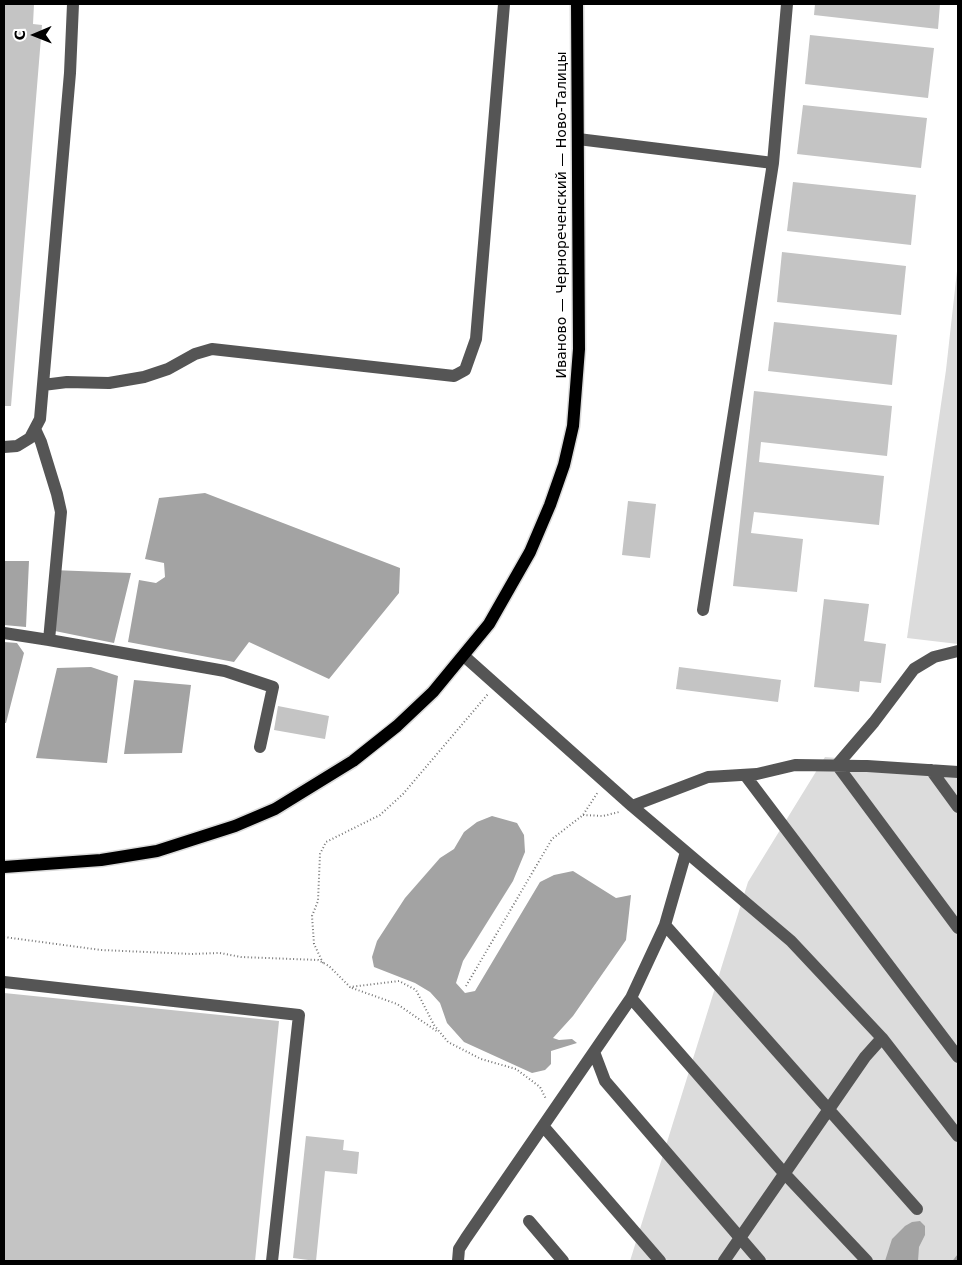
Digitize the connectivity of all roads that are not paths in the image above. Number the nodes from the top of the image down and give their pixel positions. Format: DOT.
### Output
graph roads {
  1 [pos="73,4"];
  2 [pos="504,4"];
  3 [pos="577,4"];
  4 [pos="787,4"];
  5 [pos="578,139"];
  6 [pos="773,163"];
  7 [pos="43,385"];
  8 [pos="35,429"];
  9 [pos="4,447"];
  10 [pos="702,610"];
  11 [pos="4,633"];
  12 [pos="49,640"];
  13 [pos="958,651"];
  14 [pos="464,656"];
  15 [pos="260,747"];
  16 [pos="837,765"];
  17 [pos="931,770"];
  18 [pos="958,772"];
  19 [pos="745,775"];
  20 [pos="632,806"];
  21 [pos="958,807"];
  22 [pos="686,852"];
  23 [pos="4,867"];
  24 [pos="665,925"];
  25 [pos="958,928"];
  26 [pos="4,982"];
  27 [pos="631,998"];
  28 [pos="882,1038"];
  29 [pos="594,1052"];
  30 [pos="958,1057"];
  31 [pos="828,1110"];
  32 [pos="546,1122"];
  33 [pos="958,1136"];
  34 [pos="784,1173"];
  35 [pos="917,1209"];
  36 [pos="529,1221"];
  37 [pos="740,1238"];
  38 [pos="272,1261"];
  39 [pos="458,1261"];
  40 [pos="563,1261"];
  41 [pos="660,1261"];
  42 [pos="724,1261"];
  43 [pos="760,1261"];
  44 [pos="867,1261"];
  1 -- 7 [label="street"];
  2 -- 7 [label="street"];
  3 -- 5 [label="main road, Иваново — Чернореченский — Ново-Талицы"];
  4 -- 6 [label="street"];
  5 -- 6 [label="street"];
  5 -- 14 [label="main road, Иваново — Чернореченский — Ново-Талицы"];
  6 -- 10 [label="street"];
  7 -- 8 [label="street"];
  8 -- 9 [label="street"];
  8 -- 12 [label="street"];
  11 -- 12 [label="street"];
  12 -- 15 [label="street"];
  13 -- 16 [label="street"];
  14 -- 20 [label="street"];
  14 -- 23 [label="main road, Иваново — Чернореченский — Ново-Талицы"];
  16 -- 17 [label="street"];
  16 -- 19 [label="street"];
  16 -- 25 [label="street"];
  17 -- 18 [label="street"];
  17 -- 21 [label="street"];
  19 -- 20 [label="street"];
  19 -- 30 [label="street"];
  20 -- 22 [label="street"];
  22 -- 24 [label="street"];
  22 -- 28 [label="street"];
  24 -- 27 [label="street"];
  24 -- 31 [label="street"];
  26 -- 38 [label="street"];
  27 -- 29 [label="street"];
  27 -- 34 [label="street"];
  28 -- 31 [label="street"];
  28 -- 33 [label="street"];
  29 -- 32 [label="street"];
  29 -- 37 [label="street"];
  31 -- 34 [label="street"];
  31 -- 35 [label="street"];
  32 -- 39 [label="street"];
  32 -- 41 [label="street"];
  34 -- 37 [label="street"];
  34 -- 44 [label="street"];
  36 -- 40 [label="street"];
  37 -- 42 [label="street"];
  37 -- 43 [label="street"];
}
